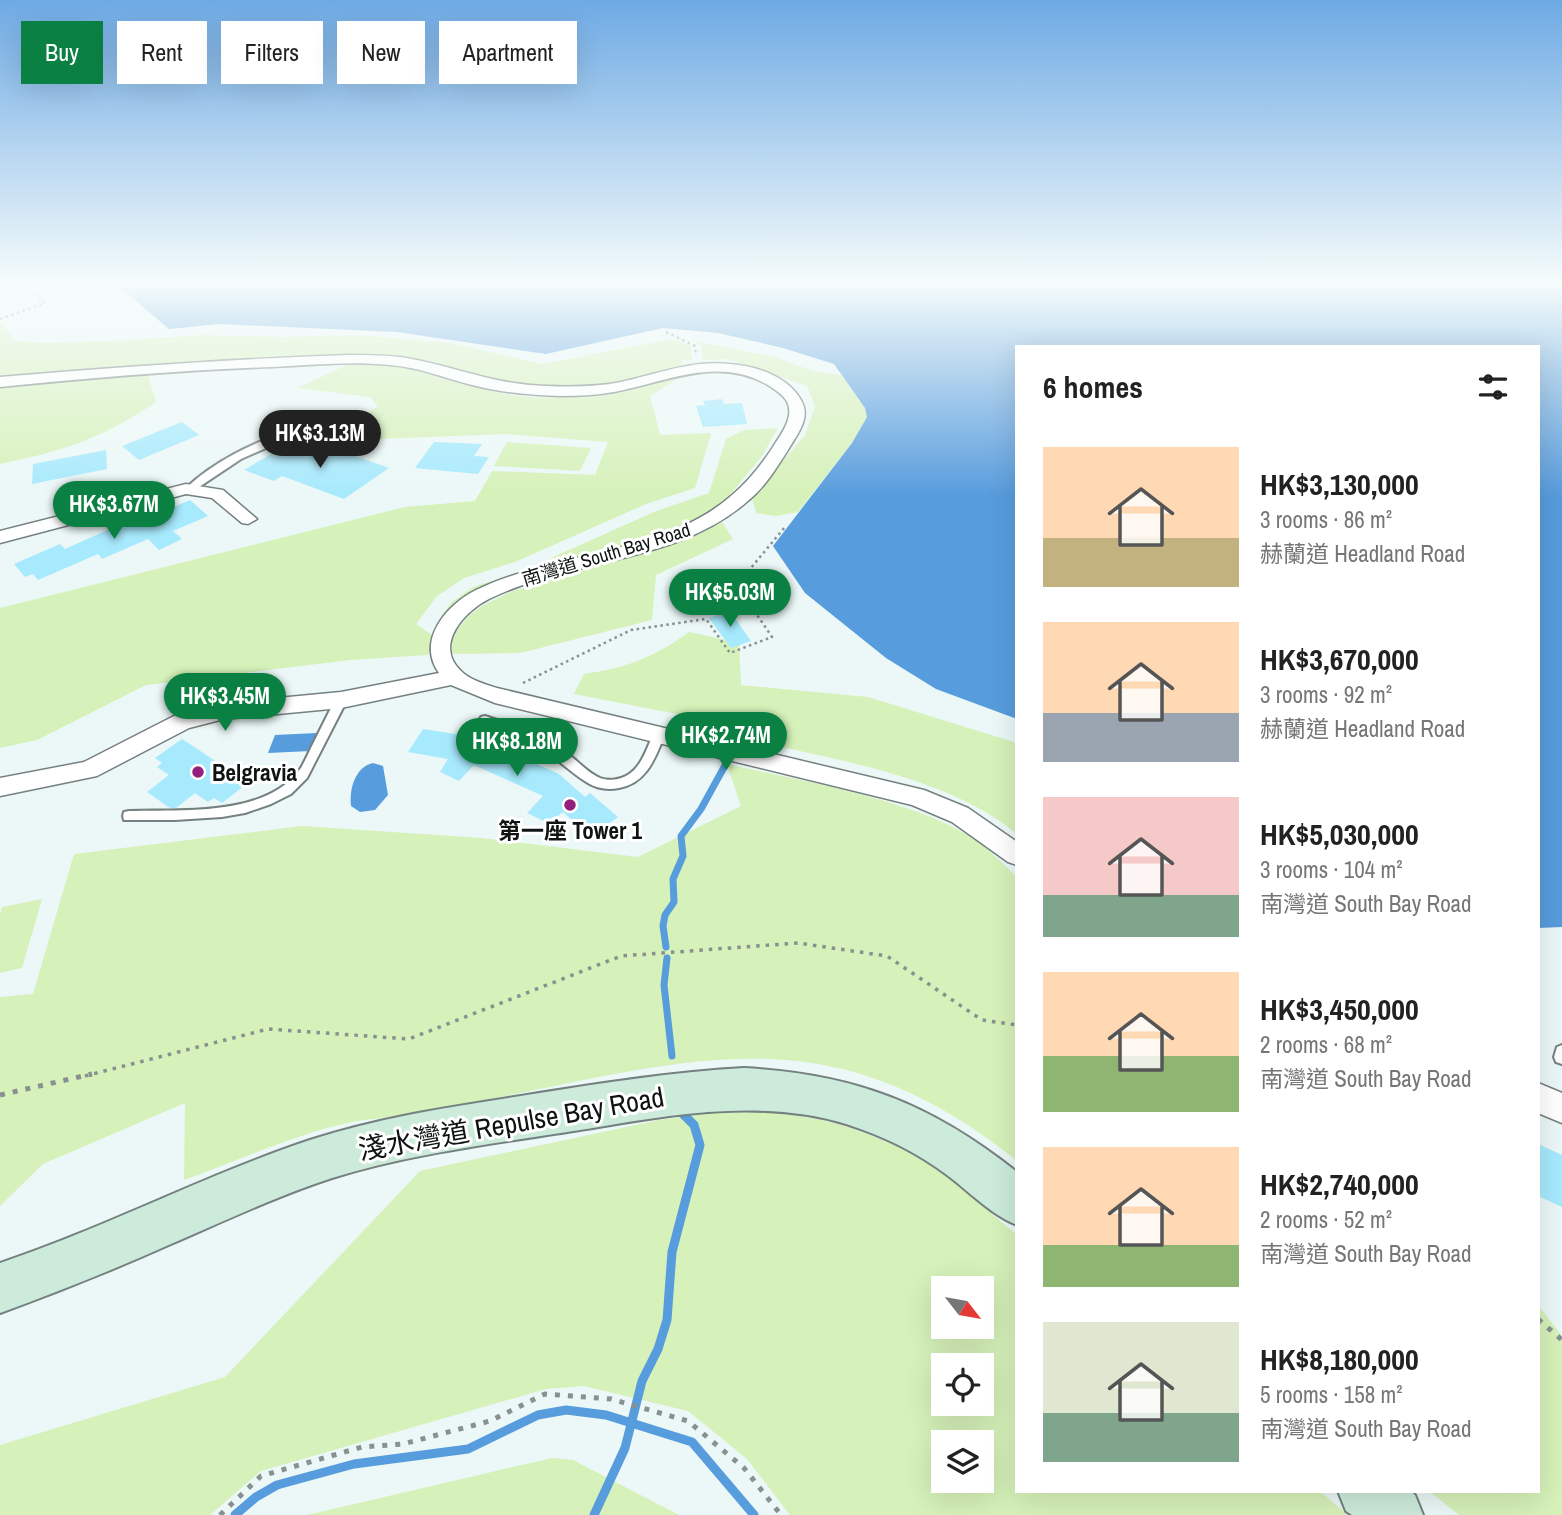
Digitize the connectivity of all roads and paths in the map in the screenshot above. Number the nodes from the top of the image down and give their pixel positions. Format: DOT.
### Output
graph roads {
  1 [pos="696,356"];
  2 [pos="697,368"];
  3 [pos="0,382"];
  4 [pos="290,434"];
  5 [pos="190,488"];
  6 [pos="248,519"];
  7 [pos="785,527"];
  8 [pos="0,537"];
  9 [pos="454,677"];
  10 [pos="511,698"];
  11 [pos="341,700"];
  12 [pos="485,720"];
  13 [pos="659,734"];
  14 [pos="0,787"];
  15 [pos="130,816"];
  16 [pos="1015,854"];
  17 [pos="1015,1025"];
  18 [pos="0,1095"];
  19 [pos="1540,1099"];
  20 [pos="1562,1108"];
  21 [pos="1015,1200"];
  22 [pos="0,1288"];
  23 [pos="1540,1321"];
  24 [pos="1562,1340"];
  25 [pos="1368,1493"];
  26 [pos="220,1515"];
  27 [pos="781,1515"];
  28 [pos="1395,1515"];
  1 -- 2 [label="path"];
  2 -- 3 [label="street, 南灣道 South Bay Road"];
  2 -- 9 [label="street, 南灣道 South Bay Road"];
  4 -- 5 [label="lane"];
  5 -- 6 [label="street"];
  5 -- 8 [label="street"];
  7 -- 10 [label="path"];
  9 -- 10 [label="street"];
  9 -- 11 [label="street"];
  10 -- 13 [label="street"];
  11 -- 14 [label="street"];
  11 -- 15 [label="lane"];
  12 -- 13 [label="lane"];
  13 -- 16 [label="street"];
  17 -- 18 [label="path"];
  19 -- 20 [label="street"];
  21 -- 22 [label="main road, 淺水灣道 Repulse Bay Road"];
  23 -- 24 [label="path"];
  25 -- 28 [label="main road"];
  26 -- 27 [label="path"];
}
